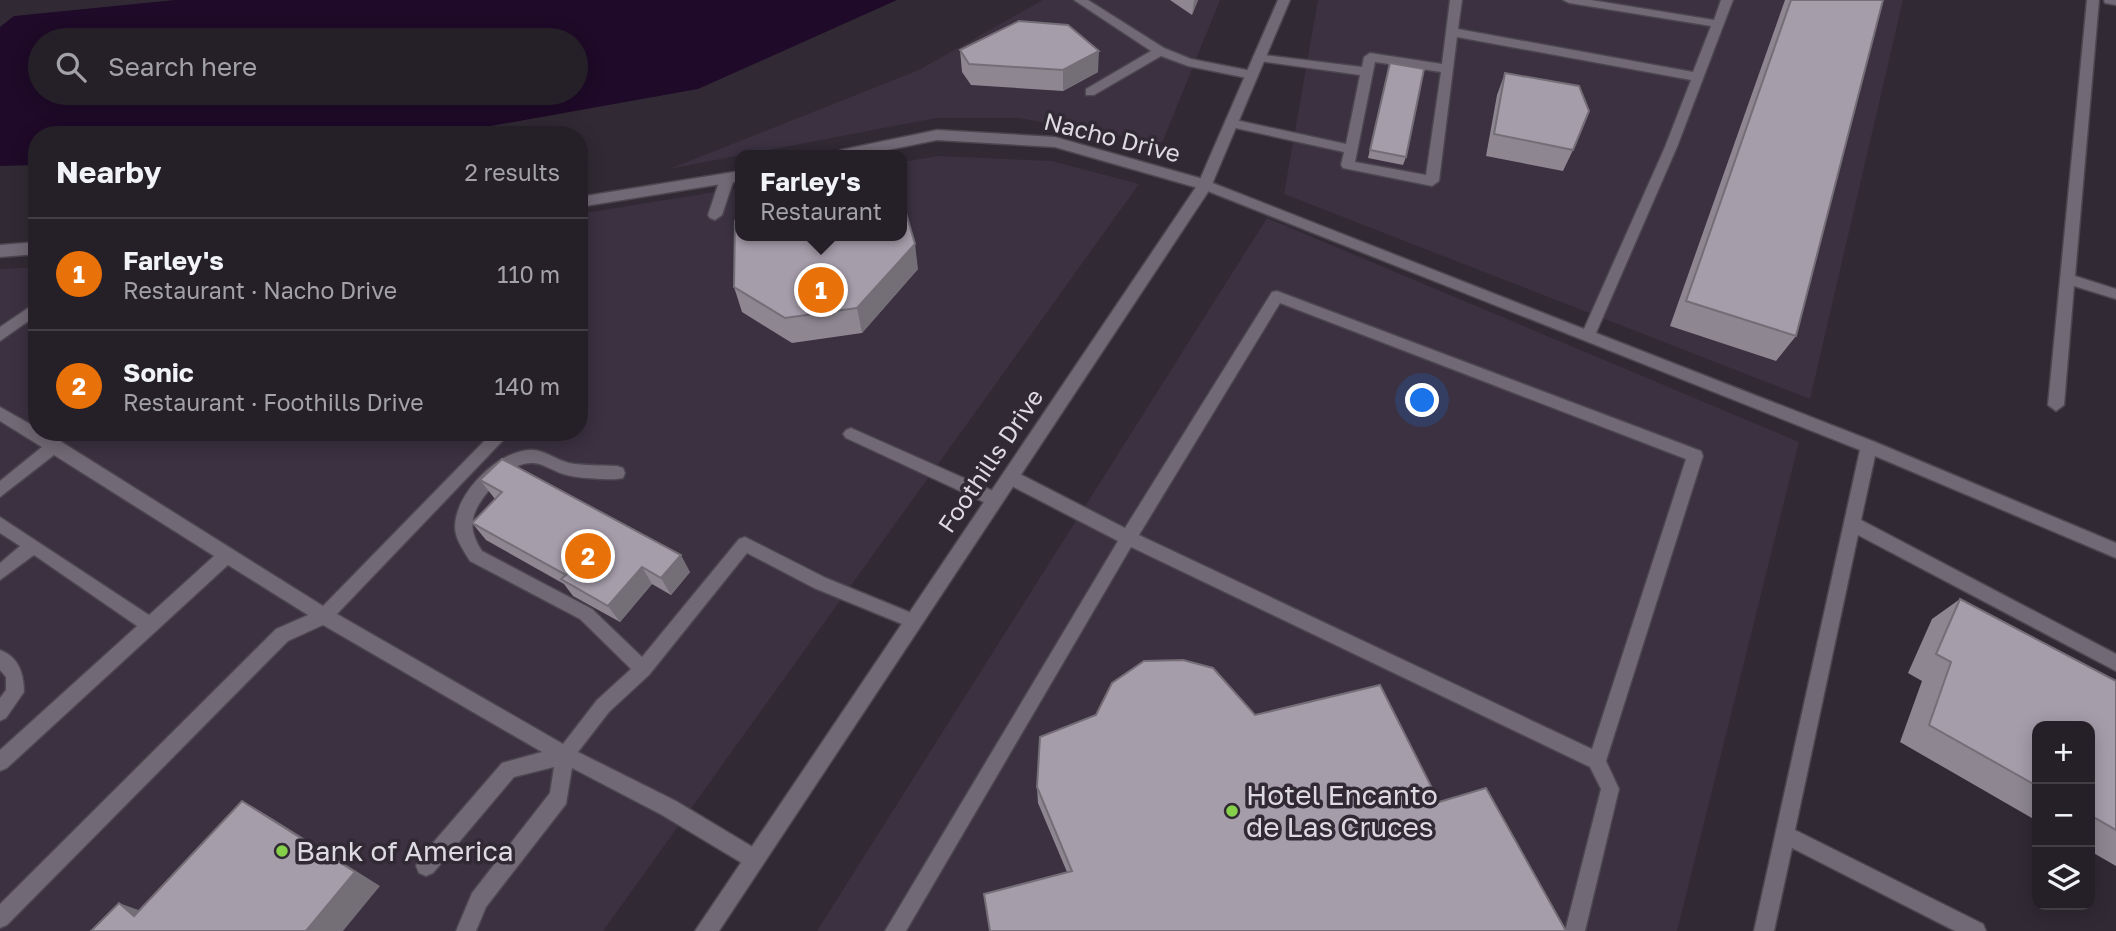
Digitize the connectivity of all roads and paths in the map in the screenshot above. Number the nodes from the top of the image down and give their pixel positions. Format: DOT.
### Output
graph roads {
  1 [pos="1080,0"];
  2 [pos="1284,0"];
  3 [pos="1456,0"];
  4 [pos="1569,0"];
  5 [pos="1727,0"];
  6 [pos="2093,0"];
  7 [pos="2110,0"];
  8 [pos="2116,1"];
  9 [pos="1718,24"];
  10 [pos="1452,32"];
  11 [pos="1160,51"];
  12 [pos="1259,57"];
  13 [pos="1447,69"];
  14 [pos="1367,72"];
  15 [pos="1252,75"];
  16 [pos="1698,77"];
  17 [pos="1090,92"];
  18 [pos="1231,123"];
  19 [pos="1351,149"];
  20 [pos="865,150"];
  21 [pos="734,177"];
  22 [pos="1205,185"];
  23 [pos="588,201"];
  24 [pos="715,215"];
  25 [pos="28,249"];
  26 [pos="0,251"];
  27 [pos="2068,279"];
  28 [pos="2116,294"];
  29 [pos="28,314"];
  30 [pos="0,335"];
  31 [pos="1588,336"];
  32 [pos="2056,405"];
  33 [pos="0,413"];
  34 [pos="28,430"];
  35 [pos="851,434"];
  36 [pos="46,441"];
  37 [pos="494,441"];
  38 [pos="54,446"];
  39 [pos="1869,447"];
  40 [pos="617,473"];
  41 [pos="1010,477"];
  42 [pos="0,490"];
  43 [pos="994,499"];
  44 [pos="0,524"];
  45 [pos="1853,524"];
  46 [pos="1128,538"];
  47 [pos="33,546"];
  48 [pos="2116,551"];
  49 [pos="227,555"];
  50 [pos="0,573"];
  51 [pos="324,616"];
  52 [pos="913,621"];
  53 [pos="150,625"];
  54 [pos="0,658"];
  55 [pos="2116,663"];
  56 [pos="643,669"];
  57 [pos="0,712"];
  58 [pos="565,755"];
  59 [pos="1597,761"];
  60 [pos="0,762"];
  61 [pos="1785,835"];
  62 [pos="754,859"];
  63 [pos="426,866"];
  64 [pos="0,918"];
  65 [pos="466,931"];
  66 [pos="706,931"];
  67 [pos="895,931"];
  68 [pos="1575,931"];
  69 [pos="1764,931"];
  70 [pos="1976,931"];
  1 -- 11 [label="lane"];
  2 -- 12 [label="street, Foothills Drive"];
  3 -- 10 [label="lane"];
  4 -- 9 [label="lane"];
  5 -- 9 [label="lane"];
  6 -- 27 [label="lane"];
  7 -- 8 [label="street"];
  9 -- 16 [label="lane"];
  10 -- 13 [label="lane"];
  10 -- 16 [label="lane"];
  11 -- 15 [label="lane"];
  11 -- 17 [label="lane"];
  12 -- 14 [label="lane"];
  12 -- 15 [label="street, Foothills Drive"];
  13 -- 14 [label="lane"];
  13 -- 19 [label="lane"];
  14 -- 19 [label="lane"];
  15 -- 18 [label="street, Foothills Drive"];
  16 -- 31 [label="lane"];
  18 -- 19 [label="lane"];
  18 -- 22 [label="street, Foothills Drive"];
  20 -- 22 [label="street, Nacho Drive"];
  21 -- 23 [label="street"];
  21 -- 24 [label="lane"];
  22 -- 31 [label="lane"];
  22 -- 41 [label="street, Foothills Drive"];
  25 -- 26 [label="street"];
  27 -- 28 [label="lane"];
  27 -- 32 [label="lane"];
  29 -- 30 [label="lane"];
  31 -- 39 [label="lane"];
  33 -- 34 [label="lane"];
  35 -- 43 [label="lane"];
  36 -- 38 [label="lane"];
  37 -- 51 [label="lane"];
  38 -- 42 [label="lane"];
  38 -- 49 [label="lane"];
  39 -- 45 [label="lane"];
  39 -- 48 [label="lane"];
  40 -- 56 [label="lane"];
  41 -- 43 [label="street, Foothills Drive"];
  41 -- 46 [label="lane"];
  43 -- 52 [label="street, Foothills Drive"];
  44 -- 47 [label="lane"];
  45 -- 55 [label="lane"];
  45 -- 61 [label="lane"];
  46 -- 59 [label="lane"];
  46 -- 59 [label="lane"];
  46 -- 67 [label="lane"];
  47 -- 50 [label="lane"];
  47 -- 53 [label="lane"];
  49 -- 51 [label="lane"];
  49 -- 53 [label="lane"];
  51 -- 58 [label="lane"];
  51 -- 64 [label="lane"];
  52 -- 56 [label="lane"];
  52 -- 62 [label="street, Foothills Drive"];
  53 -- 60 [label="lane"];
  54 -- 57 [label="lane"];
  56 -- 58 [label="lane"];
  58 -- 62 [label="lane"];
  58 -- 63 [label="lane"];
  58 -- 65 [label="lane"];
  59 -- 68 [label="lane"];
  61 -- 69 [label="lane"];
  61 -- 70 [label="lane"];
  62 -- 66 [label="street, Foothills Drive"];
}
